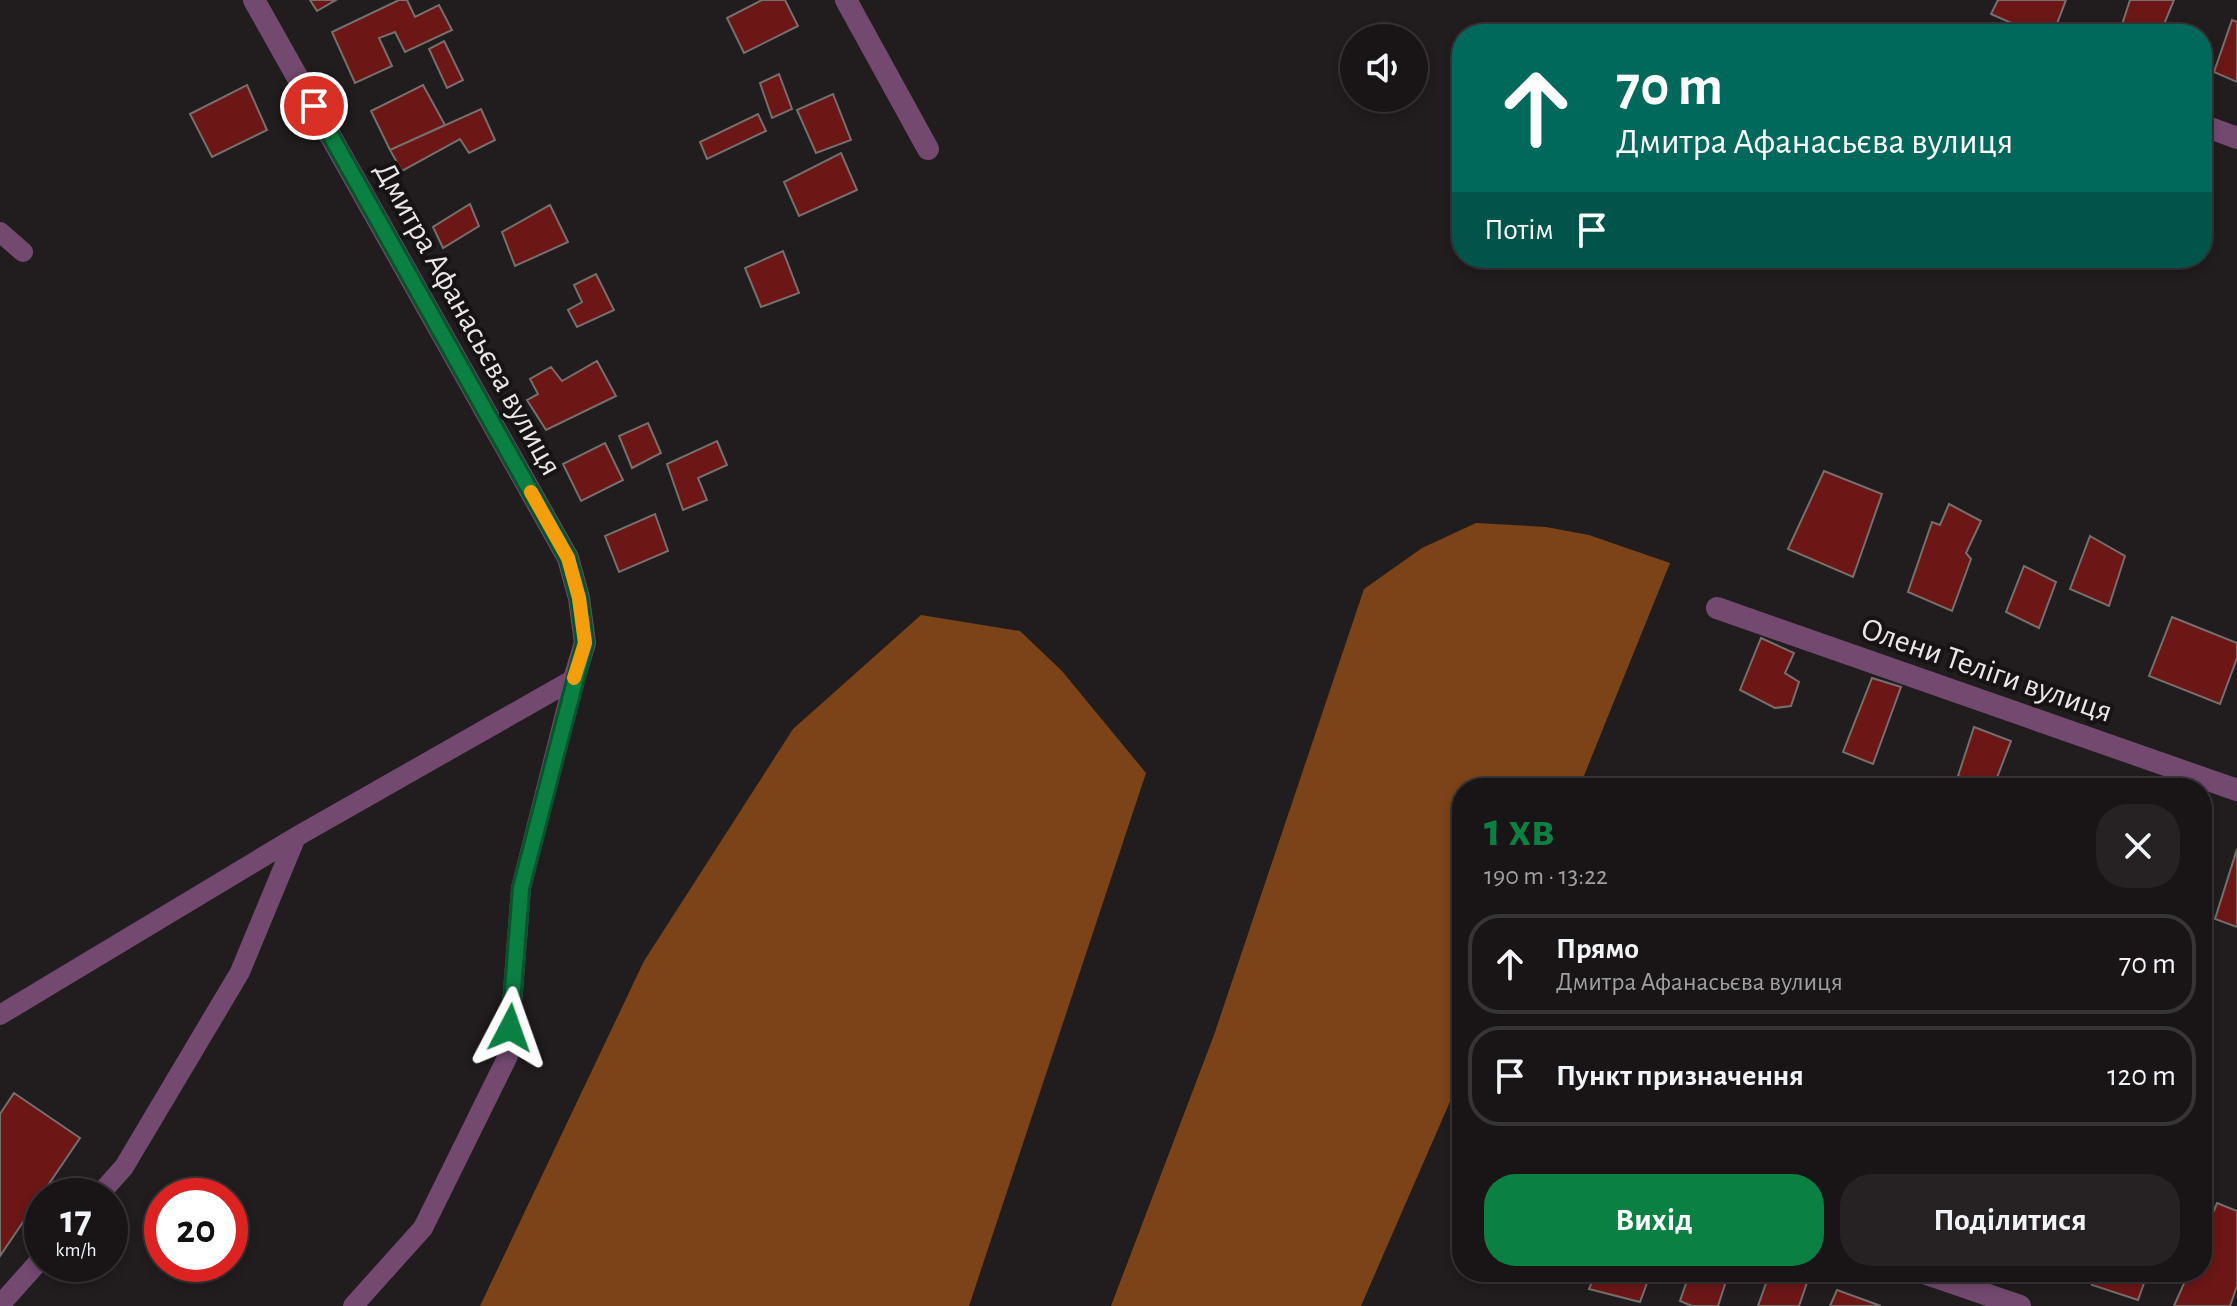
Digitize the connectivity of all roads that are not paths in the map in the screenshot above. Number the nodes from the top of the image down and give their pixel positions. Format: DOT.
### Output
graph roads {
  1 [pos="254,0"];
  2 [pos="846,0"];
  3 [pos="2212,129"];
  4 [pos="2237,138"];
  5 [pos="928,149"];
  6 [pos="0,232"];
  7 [pos="23,252"];
  8 [pos="1717,608"];
  9 [pos="574,679"];
  10 [pos="2203,778"];
  11 [pos="2212,781"];
  12 [pos="2237,790"];
  13 [pos="296,837"];
  14 [pos="0,1015"];
  15 [pos="114,1178"];
  16 [pos="24,1278"];
  17 [pos="1950,1282"];
  18 [pos="0,1305"];
  19 [pos="353,1306"];
  20 [pos="2020,1306"];
  1 -- 9 [label="street, Дмитра Афанасьєва вулиця"];
  2 -- 5 [label="street"];
  3 -- 4 [label="street"];
  6 -- 7 [label="lane"];
  8 -- 10 [label="street, Олени Теліги вулиця"];
  9 -- 13 [label="lane"];
  9 -- 19 [label="lane"];
  11 -- 12 [label="street, Олени Теліги вулиця"];
  13 -- 14 [label="lane"];
  13 -- 15 [label="lane"];
  16 -- 18 [label="lane"];
  17 -- 20 [label="street"];
}
